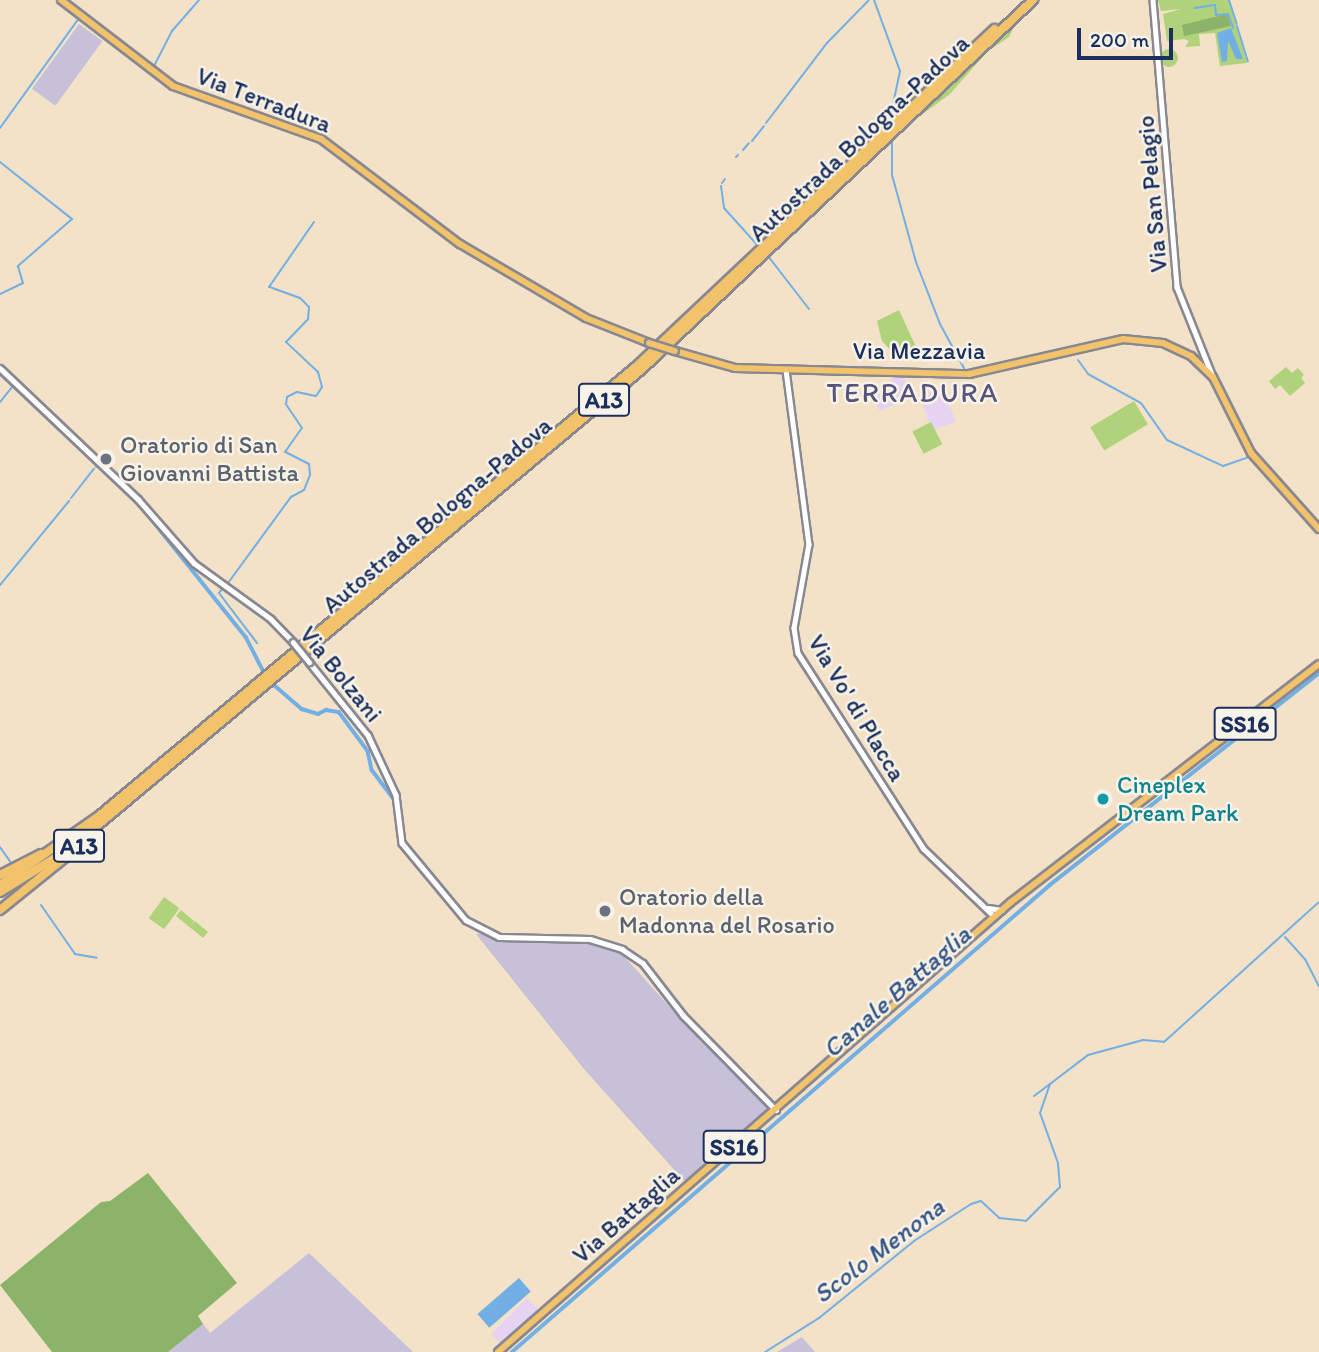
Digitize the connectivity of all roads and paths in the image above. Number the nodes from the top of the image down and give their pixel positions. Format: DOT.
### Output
graph roads {
  1 [pos="61,0"];
  2 [pos="1025,0"];
  3 [pos="1033,0"];
  4 [pos="1153,0"];
  5 [pos="560,303"];
  6 [pos="0,368"];
  7 [pos="786,370"];
  8 [pos="1213,377"];
  9 [pos="1319,529"];
  10 [pos="1319,664"];
  11 [pos="155,778"];
  12 [pos="99,816"];
  13 [pos="0,875"];
  14 [pos="0,885"];
  15 [pos="0,892"];
  16 [pos="986,908"];
  17 [pos="0,910"];
  18 [pos="1003,910"];
  19 [pos="995,917"];
  20 [pos="985,926"];
  21 [pos="777,1110"];
  22 [pos="498,1352"];
  1 -- 5 [label="main road, Via Terradura"];
  2 -- 12 [label="highway, Autostrada Bologna-Padova / A13"];
  3 -- 11 [label="highway, Autostrada Bologna-Padova / A13"];
  4 -- 8 [label="street, Via San Pelagio"];
  5 -- 7 [label="main road, Via Mezzavia, bridge"];
  6 -- 21 [label="street, Via Bolzani, bridge"];
  7 -- 8 [label="main road, Via Mezzavia"];
  7 -- 16 [label="street, Via Vo' di Placca"];
  8 -- 9 [label="main road, Via Mezzavia"];
  10 -- 18 [label="main road, SS16"];
  11 -- 15 [label="highway, Autostrada Bologna-Padova / A13"];
  11 -- 17 [label="highway, A13"];
  12 -- 13 [label="highway, A13"];
  12 -- 14 [label="highway, Autostrada Bologna-Padova / A13"];
  16 -- 18 [label="street"];
  16 -- 19 [label="street, Via Vo' di Placca"];
  16 -- 20 [label="street"];
  18 -- 19 [label="main road, SS16"];
  19 -- 20 [label="main road, SS16"];
  20 -- 21 [label="main road, Via Battaglia / SS16"];
  21 -- 22 [label="main road, Via Battaglia / SS16"];
}
